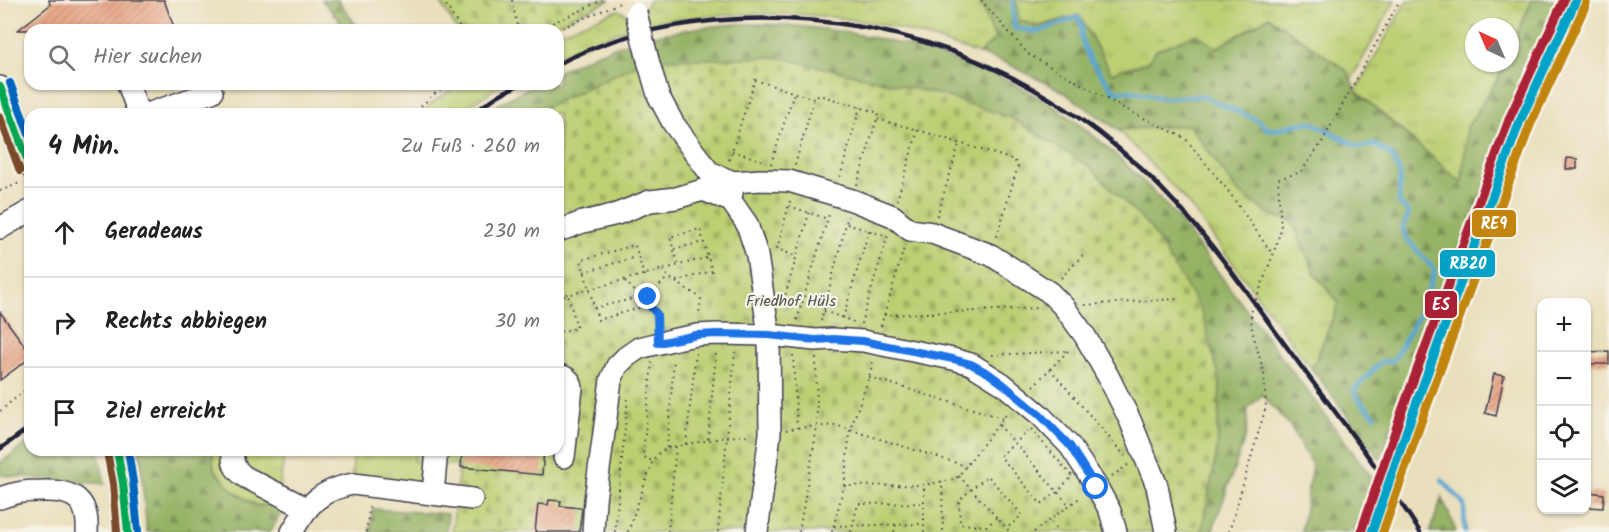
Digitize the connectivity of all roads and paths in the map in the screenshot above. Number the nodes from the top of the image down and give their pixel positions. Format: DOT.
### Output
graph roads {
  1 [pos="443,0"];
  2 [pos="512,0"];
  3 [pos="602,0"];
  4 [pos="981,0"];
  5 [pos="1400,0"];
  6 [pos="632,4"];
  7 [pos="457,24"];
  8 [pos="517,24"];
  9 [pos="550,24"];
  10 [pos="564,28"];
  11 [pos="0,87"];
  12 [pos="130,90"];
  13 [pos="441,90"];
  14 [pos="213,92"];
  15 [pos="794,93"];
  16 [pos="814,99"];
  17 [pos="861,107"];
  18 [pos="137,108"];
  19 [pos="165,108"];
  20 [pos="419,108"];
  21 [pos="918,130"];
  22 [pos="959,144"];
  23 [pos="24,151"];
  24 [pos="731,151"];
  25 [pos="24,181"];
  26 [pos="791,182"];
  27 [pos="720,184"];
  28 [pos="0,191"];
  29 [pos="835,195"];
  30 [pos="789,206"];
  31 [pos="809,213"];
  32 [pos="24,214"];
  33 [pos="828,219"];
  34 [pos="846,224"];
  35 [pos="890,226"];
  36 [pos="0,228"];
  37 [pos="564,229"];
  38 [pos="869,230"];
  39 [pos="910,230"];
  40 [pos="932,233"];
  41 [pos="703,242"];
  42 [pos="675,249"];
  43 [pos="1084,254"];
  44 [pos="992,255"];
  45 [pos="1274,255"];
  46 [pos="796,256"];
  47 [pos="637,257"];
  48 [pos="709,257"];
  49 [pos="678,265"];
  50 [pos="584,272"];
  51 [pos="644,276"];
  52 [pos="668,277"];
  53 [pos="625,281"];
  54 [pos="675,281"];
  55 [pos="589,289"];
  56 [pos="564,291"];
  57 [pos="568,295"];
  58 [pos="564,296"];
  59 [pos="641,297"];
  60 [pos="1057,299"];
  61 [pos="1176,299"];
  62 [pos="650,306"];
  63 [pos="801,307"];
  64 [pos="594,308"];
  65 [pos="824,311"];
  66 [pos="884,315"];
  67 [pos="843,318"];
  68 [pos="564,331"];
  69 [pos="727,334"];
  70 [pos="769,335"];
  71 [pos="1085,336"];
  72 [pos="793,337"];
  73 [pos="662,342"];
  74 [pos="877,344"];
  75 [pos="1068,351"];
  76 [pos="971,364"];
  77 [pos="1050,369"];
  78 [pos="564,377"];
  79 [pos="869,377"];
  80 [pos="629,390"];
  81 [pos="24,391"];
  82 [pos="1021,398"];
  83 [pos="0,411"];
  84 [pos="1002,418"];
  85 [pos="999,425"];
  86 [pos="797,428"];
  87 [pos="708,439"];
  88 [pos="1014,442"];
  89 [pos="676,446"];
  90 [pos="667,448"];
  91 [pos="118,456"];
  92 [pos="232,456"];
  93 [pos="436,456"];
  94 [pos="564,457"];
  95 [pos="653,460"];
  96 [pos="1130,463"];
  97 [pos="959,477"];
  98 [pos="942,481"];
  99 [pos="924,485"];
  100 [pos="844,486"];
  101 [pos="970,490"];
  102 [pos="1058,492"];
  103 [pos="433,494"];
  104 [pos="0,498"];
  105 [pos="472,499"];
  106 [pos="924,503"];
  107 [pos="1069,505"];
  108 [pos="306,508"];
  109 [pos="368,518"];
  110 [pos="996,518"];
  111 [pos="1050,521"];
  112 [pos="853,524"];
  113 [pos="923,524"];
  114 [pos="874,525"];
  115 [pos="896,525"];
  116 [pos="834,526"];
  117 [pos="1007,528"];
  118 [pos="87,532"];
  119 [pos="128,532"];
  120 [pos="292,532"];
  121 [pos="366,532"];
  122 [pos="593,532"];
  123 [pos="615,532"];
  124 [pos="668,532"];
  125 [pos="718,532"];
  126 [pos="757,532"];
  127 [pos="832,532"];
  128 [pos="851,532"];
  129 [pos="872,532"];
  130 [pos="894,532"];
  131 [pos="924,532"];
  132 [pos="943,532"];
  133 [pos="1010,532"];
  134 [pos="1058,532"];
  135 [pos="1116,532"];
  136 [pos="1166,532"];
  137 [pos="1228,532"];
  1 -- 7 [label="path"];
  2 -- 8 [label="path"];
  3 -- 9 [label="path"];
  4 -- 45 [label="path"];
  5 -- 45 [label="path"];
  6 -- 10 [label="path"];
  6 -- 27 [label="street, bridge"];
  11 -- 23 [label="street"];
  12 -- 18 [label="street"];
  13 -- 20 [label="path"];
  14 -- 19 [label="street"];
  15 -- 16 [label="path"];
  15 -- 24 [label="path"];
  15 -- 24 [label="path"];
  16 -- 17 [label="path"];
  16 -- 26 [label="path"];
  17 -- 21 [label="path"];
  17 -- 29 [label="path"];
  21 -- 22 [label="path"];
  21 -- 35 [label="path"];
  22 -- 40 [label="path"];
  22 -- 44 [label="path"];
  24 -- 27 [label="path"];
  25 -- 28 [label="path"];
  26 -- 27 [label="street"];
  26 -- 29 [label="street"];
  26 -- 30 [label="path"];
  27 -- 37 [label="street"];
  27 -- 70 [label="street"];
  29 -- 33 [label="path"];
  29 -- 35 [label="street"];
  30 -- 31 [label="path"];
  30 -- 46 [label="path"];
  31 -- 33 [label="path"];
  31 -- 46 [label="path"];
  32 -- 36 [label="street"];
  33 -- 63 [label="path"];
  34 -- 38 [label="path"];
  35 -- 38 [label="path"];
  35 -- 39 [label="street"];
  35 -- 67 [label="path"];
  38 -- 67 [label="path"];
  39 -- 40 [label="street"];
  39 -- 66 [label="path"];
  40 -- 44 [label="street"];
  41 -- 42 [label="path"];
  41 -- 42 [label="path"];
  41 -- 48 [label="path"];
  42 -- 49 [label="path"];
  43 -- 60 [label="path"];
  44 -- 60 [label="street"];
  45 -- 137 [label="path"];
  46 -- 63 [label="path"];
  47 -- 50 [label="path"];
  47 -- 50 [label="path"];
  47 -- 51 [label="path"];
  48 -- 49 [label="path"];
  48 -- 54 [label="path"];
  49 -- 51 [label="path"];
  50 -- 55 [label="path"];
  51 -- 53 [label="path"];
  52 -- 59 [label="path"];
  53 -- 55 [label="path"];
  53 -- 59 [label="path"];
  55 -- 57 [label="path"];
  55 -- 64 [label="path"];
  56 -- 57 [label="path"];
  57 -- 58 [label="path"];
  57 -- 68 [label="path"];
  59 -- 62 [label="path"];
  59 -- 64 [label="path"];
  60 -- 61 [label="path"];
  60 -- 66 [label="path"];
  60 -- 71 [label="street"];
  62 -- 64 [label="path"];
  62 -- 73 [label="path"];
  63 -- 72 [label="path"];
  65 -- 67 [label="path"];
  66 -- 74 [label="path"];
  69 -- 70 [label="street"];
  69 -- 73 [label="street"];
  69 -- 87 [label="path"];
  69 -- 125 [label="path"];
  70 -- 72 [label="street"];
  70 -- 126 [label="street"];
  71 -- 75 [label="path"];
  71 -- 136 [label="street"];
  72 -- 74 [label="street"];
  72 -- 86 [label="path"];
  73 -- 90 [label="path"];
  73 -- 95 [label="path"];
  73 -- 122 [label="street"];
  74 -- 76 [label="street"];
  74 -- 79 [label="path"];
  75 -- 76 [label="path"];
  75 -- 77 [label="path"];
  76 -- 82 [label="street"];
  77 -- 82 [label="path"];
  77 -- 96 [label="path"];
  78 -- 94 [label="street"];
  79 -- 84 [label="path"];
  79 -- 100 [label="path"];
  80 -- 123 [label="path"];
  81 -- 83 [label="path"];
  82 -- 84 [label="path"];
  82 -- 135 [label="street"];
  84 -- 85 [label="path"];
  85 -- 88 [label="path"];
  85 -- 97 [label="path"];
  88 -- 102 [label="path"];
  88 -- 102 [label="path"];
  88 -- 102 [label="path"];
  89 -- 124 [label="path"];
  91 -- 119 [label="street"];
  92 -- 108 [label="street"];
  93 -- 103 [label="street"];
  97 -- 98 [label="path"];
  97 -- 101 [label="path"];
  98 -- 99 [label="path"];
  98 -- 132 [label="path"];
  99 -- 100 [label="path"];
  99 -- 106 [label="path"];
  100 -- 116 [label="path"];
  101 -- 110 [label="path"];
  101 -- 110 [label="path"];
  101 -- 117 [label="path"];
  102 -- 107 [label="path"];
  103 -- 105 [label="street"];
  103 -- 108 [label="street"];
  104 -- 118 [label="street"];
  106 -- 112 [label="path"];
  106 -- 113 [label="path"];
  108 -- 120 [label="street"];
  109 -- 121 [label="path"];
  110 -- 117 [label="path"];
  111 -- 134 [label="path"];
  112 -- 114 [label="path"];
  112 -- 116 [label="path"];
  112 -- 128 [label="path"];
  113 -- 115 [label="path"];
  113 -- 131 [label="path"];
  114 -- 115 [label="path"];
  114 -- 129 [label="path"];
  115 -- 130 [label="path"];
  116 -- 127 [label="path"];
  117 -- 133 [label="path"];
}
